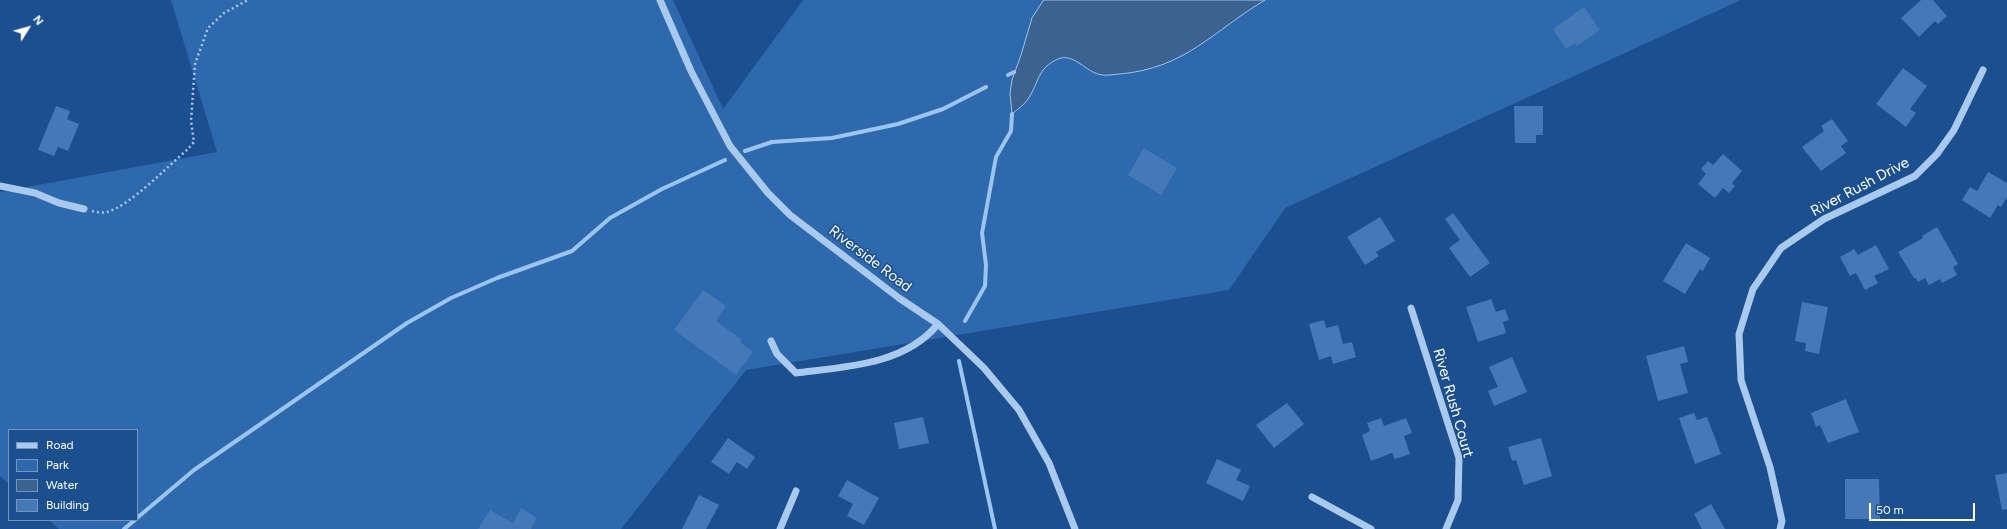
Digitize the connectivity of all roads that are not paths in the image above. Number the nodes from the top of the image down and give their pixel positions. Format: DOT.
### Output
graph roads {
  1 [pos="660,0"];
  2 [pos="1983,70"];
  3 [pos="0,186"];
  4 [pos="84,209"];
  5 [pos="1411,308"];
  6 [pos="938,324"];
  7 [pos="770,341"];
  8 [pos="796,491"];
  9 [pos="1312,497"];
  10 [pos="780,529"];
  11 [pos="1075,529"];
  12 [pos="1371,529"];
  13 [pos="1446,529"];
  14 [pos="1780,529"];
  1 -- 6 [label="street, Riverside Road"];
  2 -- 14 [label="street, River Rush Drive"];
  3 -- 4 [label="street"];
  5 -- 13 [label="street, River Rush Court"];
  6 -- 7 [label="street"];
  6 -- 11 [label="street, Riverside Road"];
  8 -- 10 [label="street"];
  9 -- 12 [label="street"];
}
